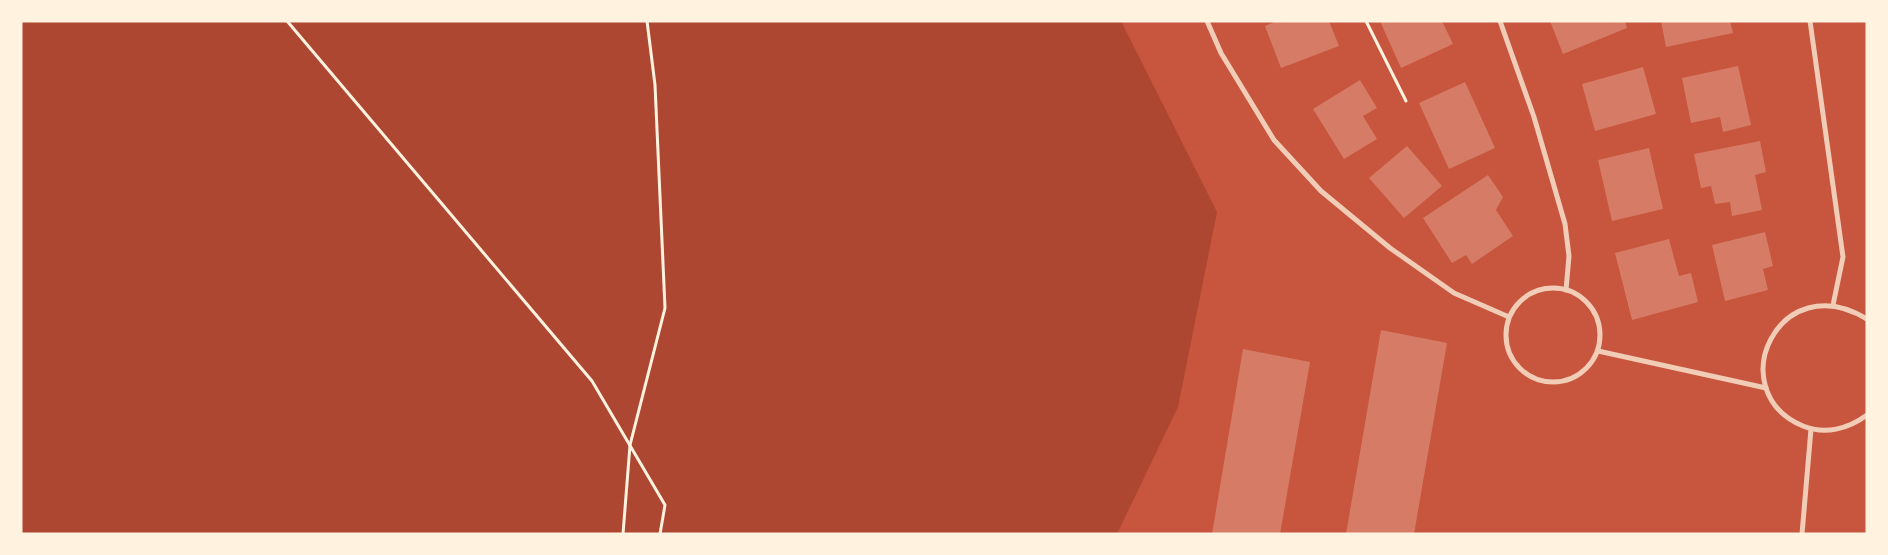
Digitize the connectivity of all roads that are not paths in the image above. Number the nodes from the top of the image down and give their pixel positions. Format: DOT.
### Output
graph roads {
  1 [pos="1207,21"];
  2 [pos="1500,21"];
  3 [pos="1810,21"];
  4 [pos="1566,290"];
  5 [pos="1833,305"];
  6 [pos="1510,317"];
  7 [pos="1867,319"];
  8 [pos="1598,351"];
  9 [pos="1766,388"];
  10 [pos="1867,415"];
  11 [pos="1811,429"];
  12 [pos="1802,534"];
  1 -- 6 [label="street"];
  2 -- 4 [label="street"];
  3 -- 5 [label="street"];
  4 -- 6 [label="street"];
  4 -- 8 [label="street"];
  5 -- 7 [label="street"];
  5 -- 9 [label="street"];
  6 -- 8 [label="street"];
  8 -- 9 [label="street"];
  9 -- 11 [label="street"];
  10 -- 11 [label="street"];
  11 -- 12 [label="street"];
}
